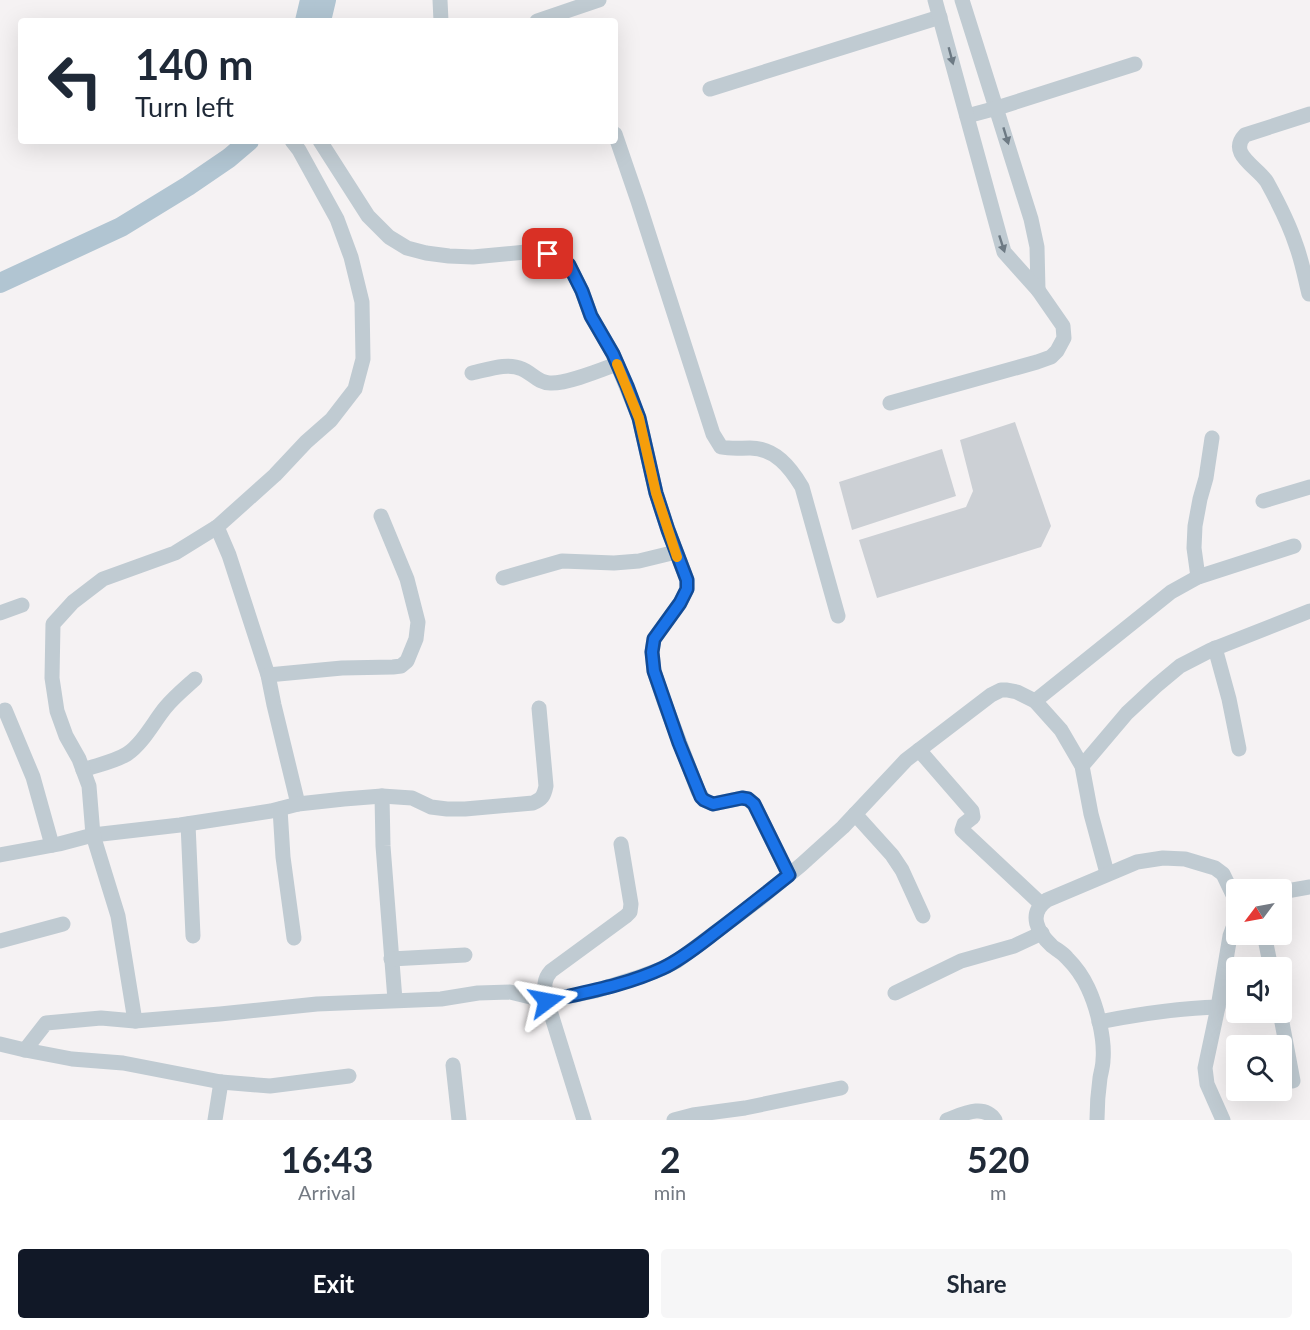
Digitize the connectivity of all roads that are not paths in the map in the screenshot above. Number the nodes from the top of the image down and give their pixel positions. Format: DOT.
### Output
graph roads {
  1 [pos="310,0"];
  2 [pos="326,0"];
  3 [pos="440,0"];
  4 [pos="599,0"];
  5 [pos="935,0"];
  6 [pos="962,0"];
  7 [pos="573,15"];
  8 [pos="940,17"];
  9 [pos="306,18"];
  10 [pos="322,18"];
  11 [pos="441,18"];
  12 [pos="555,18"];
  13 [pos="1135,64"];
  14 [pos="710,89"];
  15 [pos="997,108"];
  16 [pos="1310,114"];
  17 [pos="967,116"];
  18 [pos="618,143"];
  19 [pos="245,144"];
  20 [pos="294,144"];
  21 [pos="322,144"];
  22 [pos="1303,244"];
  23 [pos="0,283"];
  24 [pos="1038,290"];
  25 [pos="1310,294"];
  26 [pos="617,364"];
  27 [pos="472,373"];
  28 [pos="890,403"];
  29 [pos="1212,438"];
  30 [pos="1310,487"];
  31 [pos="1263,501"];
  32 [pos="381,516"];
  33 [pos="217,526"];
  34 [pos="1294,546"];
  35 [pos="676,552"];
  36 [pos="1198,577"];
  37 [pos="503,578"];
  38 [pos="22,605"];
  39 [pos="1310,611"];
  40 [pos="0,613"];
  41 [pos="838,615"];
  42 [pos="1215,648"];
  43 [pos="268,675"];
  44 [pos="195,679"];
  45 [pos="1035,701"];
  46 [pos="539,708"];
  47 [pos="5,710"];
  48 [pos="1239,749"];
  49 [pos="919,750"];
  50 [pos="1082,766"];
  51 [pos="83,770"];
  52 [pos="382,796"];
  53 [pos="298,804"];
  54 [pos="280,809"];
  55 [pos="855,814"];
  56 [pos="188,824"];
  57 [pos="93,834"];
  58 [pos="621,844"];
  59 [pos="52,845"];
  60 [pos="0,855"];
  61 [pos="1107,873"];
  62 [pos="789,875"];
  63 [pos="1226,880"];
  64 [pos="1310,886"];
  65 [pos="1292,890"];
  66 [pos="1041,904"];
  67 [pos="923,916"];
  68 [pos="63,924"];
  69 [pos="1042,933"];
  70 [pos="193,936"];
  71 [pos="294,938"];
  72 [pos="0,941"];
  73 [pos="1228,945"];
  74 [pos="465,955"];
  75 [pos="392,959"];
  76 [pos="895,993"];
  77 [pos="395,1000"];
  78 [pos="547,1001"];
  79 [pos="1218,1007"];
  80 [pos="135,1021"];
  81 [pos="1099,1022"];
  82 [pos="1282,1023"];
  83 [pos="0,1044"];
  84 [pos="25,1050"];
  85 [pos="453,1065"];
  86 [pos="349,1076"];
  87 [pos="1293,1081"];
  88 [pos="221,1082"];
  89 [pos="841,1088"];
  90 [pos="215,1120"];
  91 [pos="459,1120"];
  92 [pos="584,1120"];
  93 [pos="674,1120"];
  94 [pos="947,1120"];
  95 [pos="995,1120"];
  96 [pos="1097,1120"];
  97 [pos="1223,1120"];
  1 -- 9 [label="main road"];
  2 -- 10 [label="main road"];
  3 -- 11 [label="street"];
  4 -- 7 [label="street"];
  5 -- 8 [label="street"];
  6 -- 15 [label="street"];
  7 -- 12 [label="street"];
  8 -- 14 [label="street"];
  8 -- 17 [label="street, one-way"];
  13 -- 15 [label="street"];
  15 -- 17 [label="street"];
  15 -- 24 [label="street, one-way"];
  16 -- 22 [label="street"];
  17 -- 24 [label="street, one-way"];
  18 -- 41 [label="street"];
  19 -- 23 [label="main road"];
  20 -- 33 [label="street"];
  21 -- 26 [label="street"];
  22 -- 25 [label="street"];
  24 -- 28 [label="street"];
  26 -- 27 [label="street"];
  26 -- 35 [label="street"];
  29 -- 36 [label="street"];
  30 -- 31 [label="street"];
  32 -- 43 [label="street"];
  33 -- 43 [label="street"];
  33 -- 51 [label="street"];
  34 -- 36 [label="street"];
  35 -- 37 [label="street"];
  35 -- 62 [label="street"];
  36 -- 45 [label="street"];
  38 -- 40 [label="street"];
  39 -- 42 [label="street"];
  42 -- 48 [label="street"];
  42 -- 50 [label="street"];
  43 -- 53 [label="street"];
  44 -- 51 [label="street"];
  45 -- 49 [label="street"];
  45 -- 50 [label="street"];
  46 -- 52 [label="street"];
  47 -- 59 [label="street"];
  49 -- 55 [label="street"];
  49 -- 66 [label="street"];
  50 -- 61 [label="street"];
  51 -- 57 [label="street"];
  52 -- 53 [label="street"];
  52 -- 75 [label="street"];
  53 -- 54 [label="street"];
  54 -- 56 [label="street"];
  54 -- 71 [label="street"];
  55 -- 62 [label="street"];
  55 -- 67 [label="street"];
  56 -- 57 [label="street"];
  56 -- 70 [label="street"];
  57 -- 59 [label="street"];
  57 -- 80 [label="street"];
  58 -- 78 [label="street"];
  59 -- 60 [label="street"];
  61 -- 63 [label="street"];
  61 -- 66 [label="street"];
  62 -- 78 [label="street"];
  64 -- 65 [label="street"];
  66 -- 69 [label="street"];
  68 -- 72 [label="street"];
  69 -- 76 [label="street"];
  69 -- 81 [label="street"];
  73 -- 79 [label="street"];
  74 -- 75 [label="street"];
  75 -- 77 [label="street"];
  77 -- 78 [label="street"];
  77 -- 80 [label="street"];
  78 -- 92 [label="street"];
  79 -- 81 [label="street"];
  79 -- 97 [label="street"];
  80 -- 84 [label="street"];
  81 -- 96 [label="street"];
  82 -- 87 [label="street"];
  83 -- 84 [label="street"];
  84 -- 88 [label="street"];
  85 -- 91 [label="street"];
  86 -- 88 [label="street"];
  88 -- 90 [label="street"];
  89 -- 93 [label="street"];
  94 -- 95 [label="street"];
}
